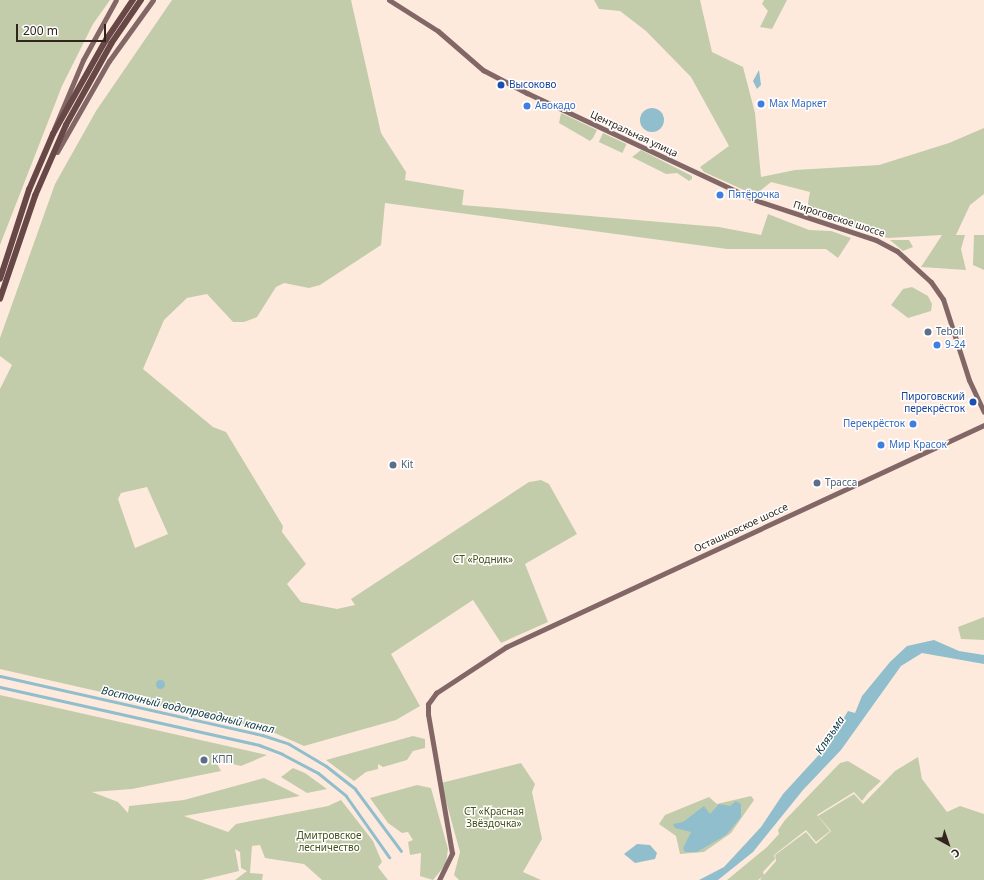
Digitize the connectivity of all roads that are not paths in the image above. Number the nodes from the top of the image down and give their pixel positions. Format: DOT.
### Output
graph roads {
  1 [pos="116,0"];
  2 [pos="133,0"];
  3 [pos="141,0"];
  4 [pos="153,0"];
  5 [pos="389,0"];
  6 [pos="47,148"];
  7 [pos="44,173"];
  8 [pos="755,200"];
  9 [pos="0,279"];
  10 [pos="0,299"];
  11 [pos="984,412"];
  12 [pos="984,425"];
  13 [pos="439,880"];
  1 -- 6 [label="main road"];
  2 -- 6 [label="main road"];
  3 -- 7 [label="main road"];
  4 -- 7 [label="main road"];
  5 -- 8 [label="main road, Центральная улица"];
  6 -- 9 [label="main road"];
  7 -- 10 [label="main road"];
  8 -- 11 [label="main road, Пироговское шоссе"];
  12 -- 13 [label="main road, Осташковское шоссе"];
}
